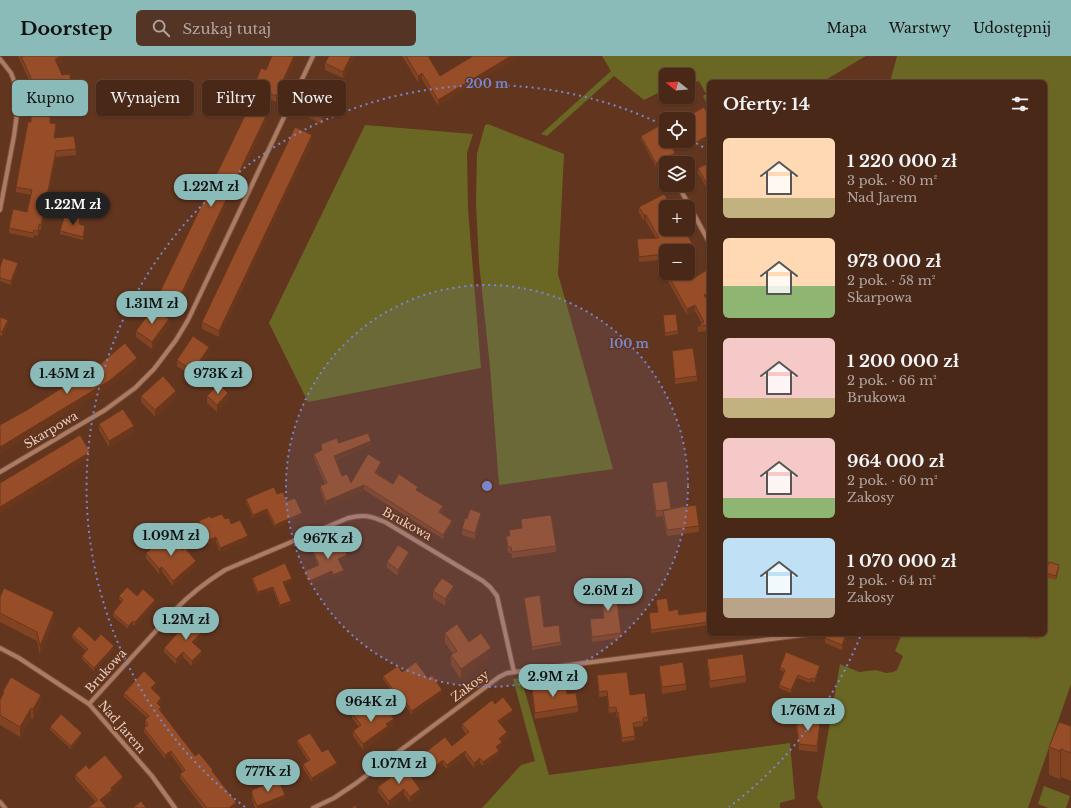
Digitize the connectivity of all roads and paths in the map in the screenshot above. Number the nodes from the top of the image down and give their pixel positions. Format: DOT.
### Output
graph roads {
  1 [pos="313,56"];
  2 [pos="0,60"];
  3 [pos="682,192"];
  4 [pos="0,210"];
  5 [pos="707,238"];
  6 [pos="0,472"];
  7 [pos="794,636"];
  8 [pos="0,648"];
  9 [pos="514,672"];
  10 [pos="89,704"];
  11 [pos="0,802"];
  12 [pos="5,808"];
  13 [pos="175,808"];
  14 [pos="313,808"];
  1 -- 6 [label="street, Skarpowa"];
  2 -- 4 [label="street"];
  3 -- 5 [label="street"];
  7 -- 9 [label="street, Zakosy"];
  8 -- 10 [label="street, Nad Jarem"];
  9 -- 10 [label="street, Brukowa"];
  9 -- 14 [label="street, Zakosy"];
  10 -- 13 [label="street, Nad Jarem"];
  11 -- 12 [label="street"];
}
